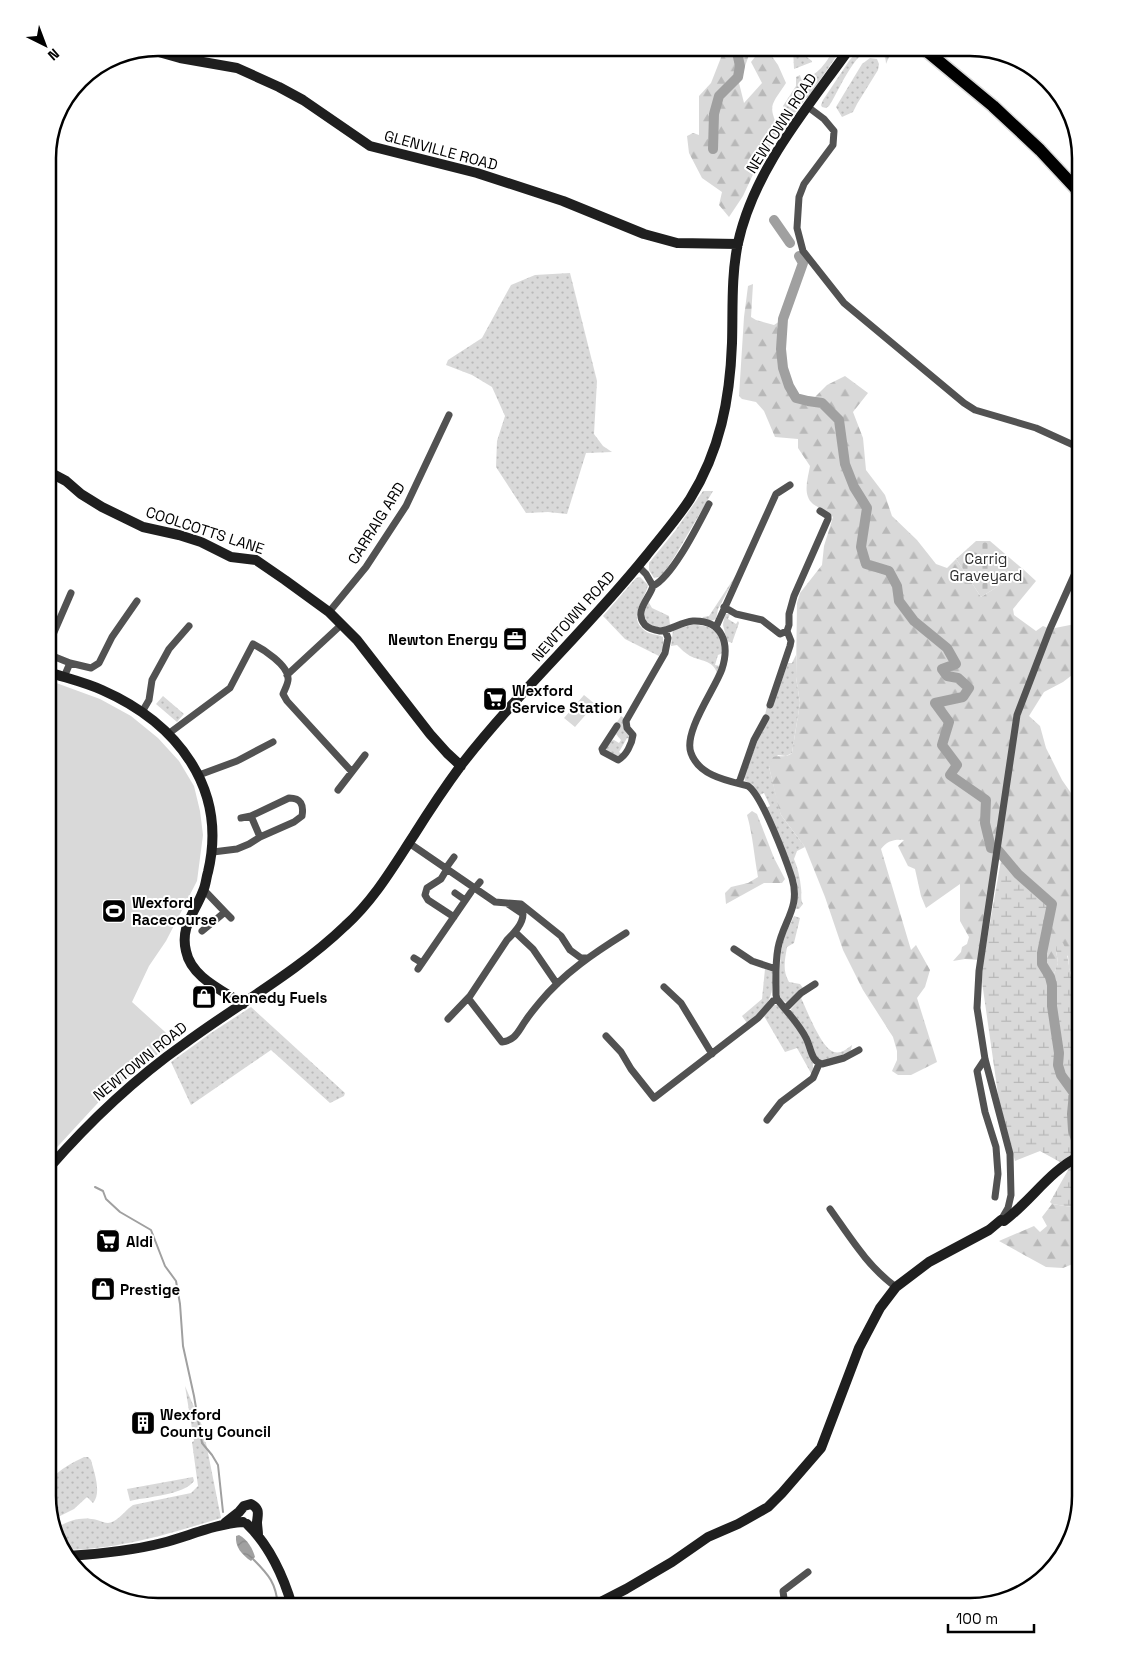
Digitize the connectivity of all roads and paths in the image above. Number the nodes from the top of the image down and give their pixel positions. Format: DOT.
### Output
graph roads {
  1 [pos="173,56"];
  2 [pos="844,56"];
  3 [pos="932,56"];
  4 [pos="935,56"];
  5 [pos="938,61"];
  6 [pos="808,107"];
  7 [pos="1072,185"];
  8 [pos="738,244"];
  9 [pos="448,415"];
  10 [pos="1072,444"];
  11 [pos="56,476"];
  12 [pos="790,484"];
  13 [pos="709,504"];
  14 [pos="820,511"];
  15 [pos="638,566"];
  16 [pos="1072,580"];
  17 [pos="653,586"];
  18 [pos="71,593"];
  19 [pos="136,601"];
  20 [pos="724,607"];
  21 [pos="329,612"];
  22 [pos="341,624"];
  23 [pos="189,626"];
  24 [pos="716,627"];
  25 [pos="56,628"];
  26 [pos="666,630"];
  27 [pos="787,631"];
  28 [pos="56,657"];
  29 [pos="70,663"];
  30 [pos="56,674"];
  31 [pos="287,675"];
  32 [pos="64,677"];
  33 [pos="770,705"];
  34 [pos="142,712"];
  35 [pos="766,718"];
  36 [pos="617,726"];
  37 [pos="168,734"];
  38 [pos="611,735"];
  39 [pos="618,740"];
  40 [pos="272,742"];
  41 [pos="364,755"];
  42 [pos="461,766"];
  43 [pos="352,772"];
  44 [pos="199,775"];
  45 [pos="739,783"];
  46 [pos="338,790"];
  47 [pos="251,816"];
  48 [pos="241,818"];
  49 [pos="260,837"];
  50 [pos="409,843"];
  51 [pos="213,852"];
  52 [pos="454,857"];
  53 [pos="447,869"];
  54 [pos="480,882"];
  55 [pos="204,890"];
  56 [pos="473,890"];
  57 [pos="455,893"];
  58 [pos="465,900"];
  59 [pos="506,903"];
  60 [pos="454,917"];
  61 [pos="202,932"];
  62 [pos="515,932"];
  63 [pos="626,933"];
  64 [pos="734,949"];
  65 [pos="414,958"];
  66 [pos="586,958"];
  67 [pos="776,969"];
  68 [pos="557,984"];
  69 [pos="815,984"];
  70 [pos="664,987"];
  71 [pos="468,998"];
  72 [pos="778,999"];
  73 [pos="243,1004"];
  74 [pos="785,1009"];
  75 [pos="448,1019"];
  76 [pos="606,1036"];
  77 [pos="859,1050"];
  78 [pos="712,1054"];
  79 [pos="985,1059"];
  80 [pos="819,1064"];
  81 [pos="767,1120"];
  82 [pos="56,1160"];
  83 [pos="1072,1162"];
  84 [pos="1011,1195"];
  85 [pos="996,1197"];
  86 [pos="1025,1203"];
  87 [pos="830,1209"];
  88 [pos="1001,1220"];
  89 [pos="896,1287"];
  90 [pos="239,1512"];
  91 [pos="257,1520"];
  92 [pos="225,1523"];
  93 [pos="245,1523"];
  94 [pos="258,1535"];
  95 [pos="75,1555"];
  96 [pos="808,1572"];
  97 [pos="290,1598"];
  98 [pos="609,1598"];
  99 [pos="784,1598"];
  1 -- 8 [label="street, GLENVILLE ROAD"];
  2 -- 6 [label="street, NEWTOWN ROAD"];
  3 -- 5 [label="highway"];
  4 -- 5 [label="highway"];
  5 -- 7 [label="highway"];
  6 -- 8 [label="street, NEWTOWN ROAD"];
  6 -- 10 [label="street"];
  8 -- 15 [label="street, NEWTOWN ROAD"];
  9 -- 21 [label="street, CARRAIG ARD"];
  11 -- 21 [label="street, COOLCOTTS LANE"];
  12 -- 20 [label="street"];
  13 -- 17 [label="street"];
  14 -- 27 [label="street"];
  15 -- 17 [label="street"];
  15 -- 42 [label="street, NEWTOWN ROAD"];
  16 -- 79 [label="street"];
  17 -- 26 [label="street"];
  18 -- 25 [label="street"];
  19 -- 29 [label="street"];
  20 -- 24 [label="street"];
  20 -- 27 [label="street"];
  21 -- 22 [label="street, COOLCOTTS LANE"];
  22 -- 31 [label="street"];
  22 -- 42 [label="street, COOLCOTTS LANE"];
  23 -- 34 [label="street"];
  24 -- 26 [label="street"];
  24 -- 45 [label="street"];
  26 -- 38 [label="street"];
  27 -- 33 [label="street"];
  28 -- 29 [label="street"];
  29 -- 32 [label="street"];
  30 -- 32 [label="street"];
  31 -- 37 [label="street"];
  31 -- 43 [label="street"];
  32 -- 34 [label="street"];
  34 -- 37 [label="street"];
  35 -- 45 [label="street"];
  36 -- 38 [label="street"];
  37 -- 44 [label="street"];
  38 -- 39 [label="street"];
  40 -- 44 [label="street"];
  41 -- 43 [label="street"];
  42 -- 50 [label="street, NEWTOWN ROAD"];
  43 -- 46 [label="street"];
  44 -- 51 [label="street"];
  45 -- 67 [label="street"];
  47 -- 48 [label="street"];
  47 -- 49 [label="street"];
  47 -- 49 [label="street"];
  49 -- 51 [label="street"];
  50 -- 53 [label="street"];
  50 -- 73 [label="street, NEWTOWN ROAD"];
  51 -- 55 [label="street"];
  52 -- 53 [label="street"];
  53 -- 56 [label="street"];
  53 -- 60 [label="street"];
  54 -- 56 [label="street"];
  55 -- 61 [label="street"];
  55 -- 73 [label="street"];
  56 -- 58 [label="street"];
  56 -- 59 [label="street"];
  57 -- 58 [label="street"];
  58 -- 60 [label="street"];
  59 -- 62 [label="street"];
  59 -- 66 [label="street"];
  60 -- 65 [label="street"];
  62 -- 68 [label="street"];
  62 -- 71 [label="street"];
  63 -- 66 [label="street"];
  64 -- 67 [label="street"];
  66 -- 68 [label="street"];
  67 -- 72 [label="street"];
  68 -- 71 [label="street"];
  69 -- 74 [label="street"];
  70 -- 78 [label="street"];
  71 -- 75 [label="street"];
  72 -- 74 [label="street"];
  72 -- 78 [label="street"];
  73 -- 82 [label="street, NEWTOWN ROAD"];
  74 -- 80 [label="street"];
  76 -- 78 [label="street"];
  77 -- 80 [label="street"];
  79 -- 84 [label="street"];
  79 -- 85 [label="street"];
  80 -- 81 [label="street"];
  83 -- 86 [label="street"];
  84 -- 86 [label="street"];
  84 -- 88 [label="street"];
  86 -- 88 [label="street"];
  87 -- 89 [label="street"];
  88 -- 89 [label="street"];
  89 -- 98 [label="street"];
  90 -- 91 [label="street"];
  90 -- 92 [label="street"];
  90 -- 93 [label="street"];
  91 -- 93 [label="street"];
  91 -- 94 [label="street"];
  92 -- 93 [label="street"];
  92 -- 95 [label="street"];
  93 -- 94 [label="street"];
  94 -- 97 [label="street"];
  96 -- 99 [label="street"];
}
